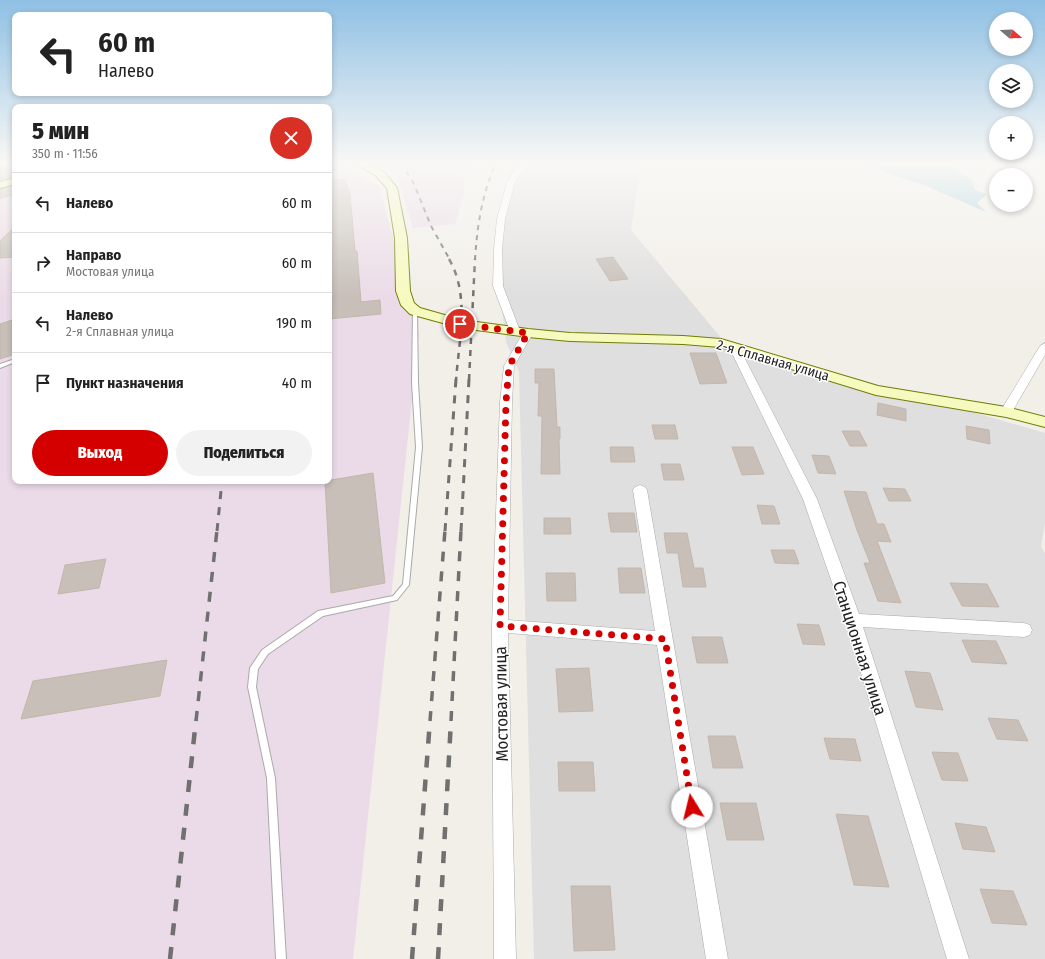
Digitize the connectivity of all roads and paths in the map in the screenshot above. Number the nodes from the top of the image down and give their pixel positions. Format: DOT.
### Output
graph roads {
  1 [pos="396,208"];
  2 [pos="504,208"];
  3 [pos="415,311"];
  4 [pos="521,332"];
  5 [pos="1045,346"];
  6 [pos="734,347"];
  7 [pos="12,361"];
  8 [pos="0,366"];
  9 [pos="1006,412"];
  10 [pos="1045,422"];
  11 [pos="640,490"];
  12 [pos="853,620"];
  13 [pos="500,626"];
  14 [pos="1024,630"];
  15 [pos="665,639"];
  16 [pos="280,959"];
  17 [pos="505,959"];
  18 [pos="717,959"];
  19 [pos="958,959"];
  1 -- 3 [label="street"];
  2 -- 4 [label="street"];
  3 -- 4 [label="street, 2-я Сплавная улица"];
  3 -- 16 [label="lane"];
  4 -- 6 [label="street, 2-я Сплавная улица"];
  4 -- 13 [label="street, Мостовая улица"];
  5 -- 9 [label="street"];
  6 -- 9 [label="street, 2-я Сплавная улица"];
  6 -- 12 [label="street, Станционная улица"];
  7 -- 8 [label="lane"];
  9 -- 10 [label="street, 2-я Сплавная улица"];
  11 -- 15 [label="street"];
  12 -- 14 [label="street"];
  12 -- 19 [label="street, Станционная улица"];
  13 -- 15 [label="street"];
  13 -- 17 [label="street, Мостовая улица"];
  15 -- 18 [label="street"];
}
